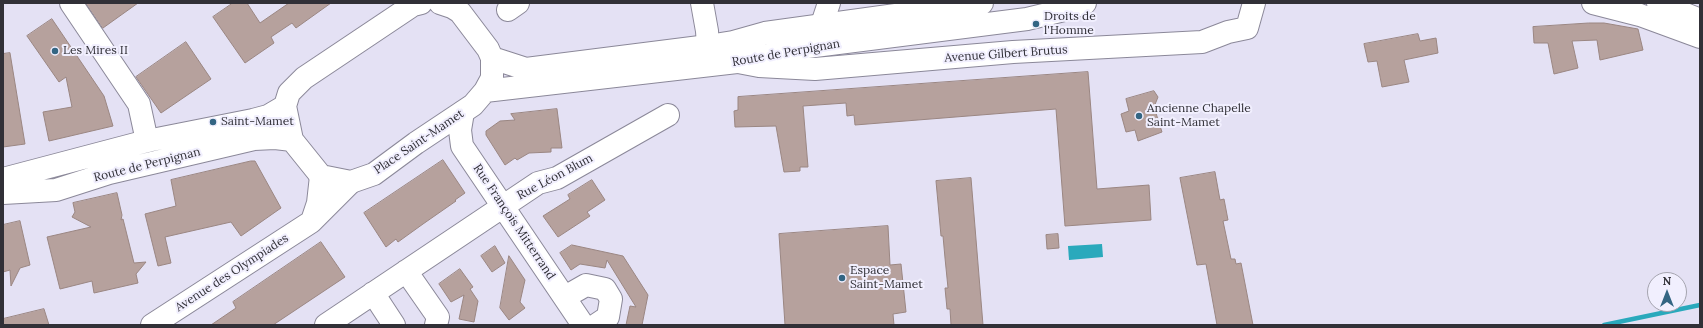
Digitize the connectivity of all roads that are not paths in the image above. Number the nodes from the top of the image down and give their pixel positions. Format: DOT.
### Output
graph roads {
  1 [pos="71,3"];
  2 [pos="421,3"];
  3 [pos="702,3"];
  4 [pos="830,3"];
  5 [pos="982,3"];
  6 [pos="1084,3"];
  7 [pos="1254,3"];
  8 [pos="1594,3"];
  9 [pos="1658,3"];
  10 [pos="448,4"];
  11 [pos="1700,20"];
  12 [pos="822,24"];
  13 [pos="1700,37"];
  14 [pos="708,46"];
  15 [pos="492,58"];
  16 [pos="737,62"];
  17 [pos="486,91"];
  18 [pos="285,106"];
  19 [pos="463,112"];
  20 [pos="668,115"];
  21 [pos="429,135"];
  22 [pos="292,140"];
  23 [pos="147,141"];
  24 [pos="462,146"];
  25 [pos="321,176"];
  26 [pos="3,179"];
  27 [pos="351,182"];
  28 [pos="3,193"];
  29 [pos="503,205"];
  30 [pos="311,222"];
  31 [pos="406,271"];
  32 [pos="373,293"];
  33 [pos="572,315"];
  34 [pos="152,325"];
  35 [pos="326,325"];
  36 [pos="394,325"];
  37 [pos="436,325"];
  38 [pos="596,325"];
  1 -- 23 [label="main road"];
  2 -- 18 [label="main road"];
  3 -- 14 [label="main road"];
  4 -- 12 [label="main road"];
  5 -- 12 [label="main road, Route de Perpignan"];
  6 -- 16 [label="main road, Route de Perpignan"];
  7 -- 16 [label="main road, Avenue Gilbert Brutus"];
  8 -- 13 [label="main road"];
  9 -- 11 [label="main road"];
  10 -- 15 [label="main road"];
  12 -- 14 [label="main road, Route de Perpignan"];
  14 -- 15 [label="main road, Route de Perpignan"];
  15 -- 17 [label="main road, Place Saint-Mamet"];
  16 -- 17 [label="main road, Route de Perpignan"];
  17 -- 19 [label="main road, Place Saint-Mamet"];
  18 -- 22 [label="main road"];
  18 -- 23 [label="main road, Route de Perpignan"];
  19 -- 21 [label="main road, Place Saint-Mamet"];
  19 -- 24 [label="main road"];
  20 -- 29 [label="main road, Rue Léon Blum"];
  21 -- 24 [label="main road, Rue François Mitterrand"];
  21 -- 27 [label="main road, Place Saint-Mamet"];
  22 -- 25 [label="main road"];
  22 -- 28 [label="main road, Route de Perpignan"];
  23 -- 26 [label="main road, Route de Perpignan"];
  24 -- 29 [label="main road, Rue François Mitterrand"];
  25 -- 27 [label="main road"];
  25 -- 30 [label="main road"];
  27 -- 30 [label="main road, Avenue des Olympiades"];
  29 -- 31 [label="main road, Rue Léon Blum"];
  29 -- 33 [label="main road, Rue François Mitterrand"];
  30 -- 34 [label="main road, Avenue des Olympiades"];
  31 -- 32 [label="main road, Rue Léon Blum"];
  31 -- 37 [label="main road"];
  32 -- 35 [label="main road, Rue Léon Blum"];
  32 -- 36 [label="main road"];
  33 -- 38 [label="main road, Rue François Mitterrand"];
}
